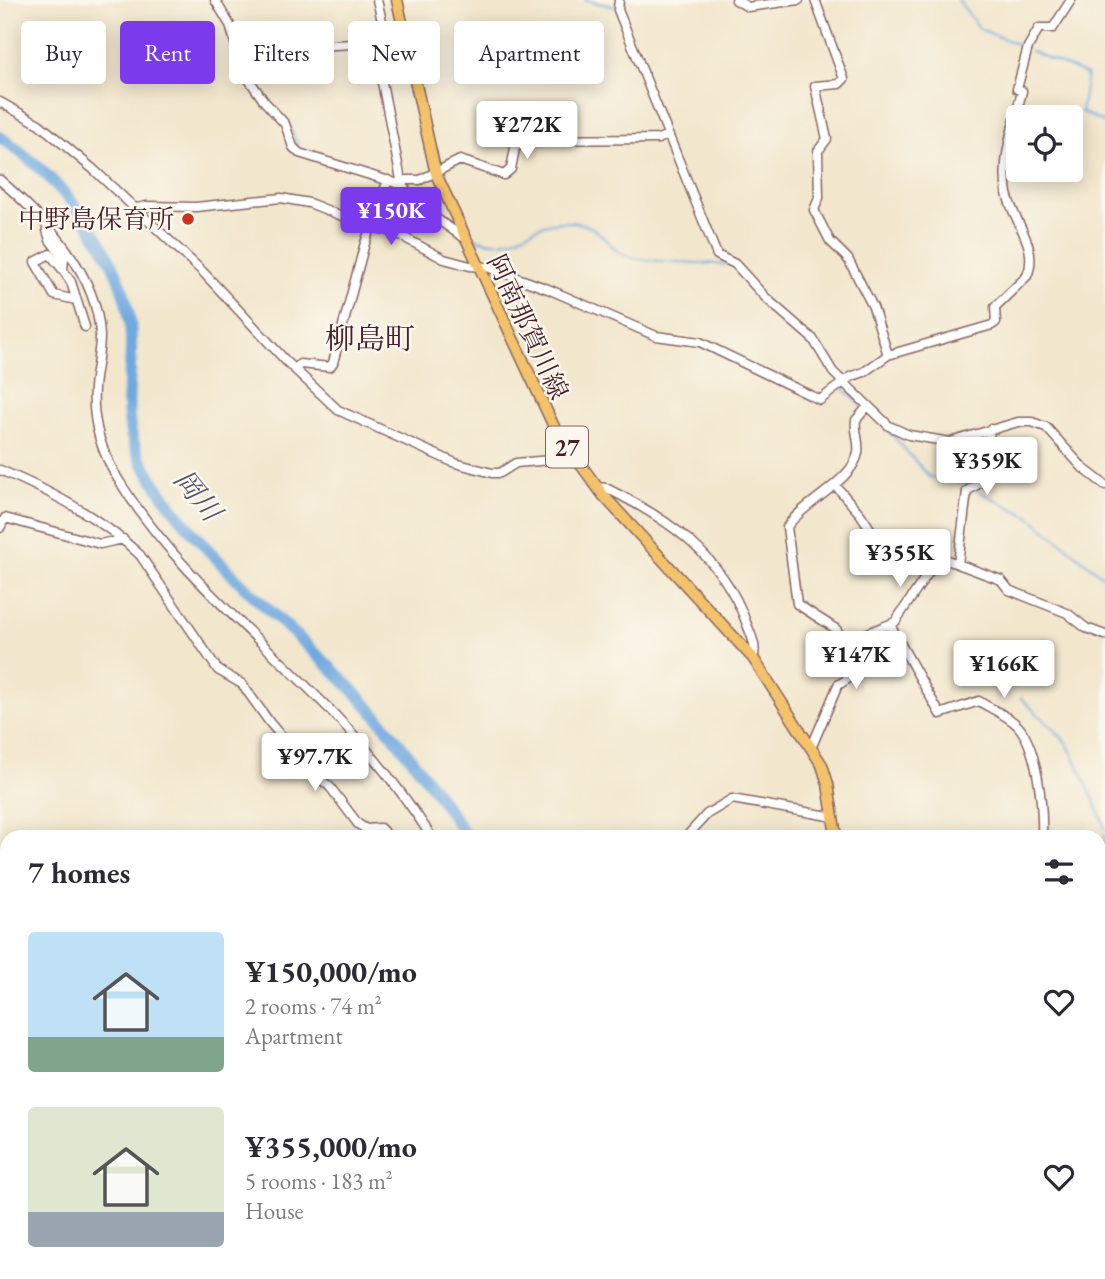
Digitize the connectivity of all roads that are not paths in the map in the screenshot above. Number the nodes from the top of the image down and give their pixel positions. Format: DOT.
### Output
graph roads {
  1 [pos="215,0"];
  2 [pos="377,0"];
  3 [pos="397,0"];
  4 [pos="619,0"];
  5 [pos="736,0"];
  6 [pos="799,0"];
  7 [pos="816,0"];
  8 [pos="1070,0"];
  9 [pos="382,21"];
  10 [pos="382,84"];
  11 [pos="0,102"];
  12 [pos="668,135"];
  13 [pos="436,174"];
  14 [pos="0,180"];
  15 [pos="388,180"];
  16 [pos="403,182"];
  17 [pos="133,209"];
  18 [pos="47,227"];
  19 [pos="370,227"];
  20 [pos="463,237"];
  21 [pos="477,267"];
  22 [pos="64,270"];
  23 [pos="76,300"];
  24 [pos="85,327"];
  25 [pos="888,355"];
  26 [pos="295,369"];
  27 [pos="842,384"];
  28 [pos="866,408"];
  29 [pos="990,429"];
  30 [pos="575,458"];
  31 [pos="0,470"];
  32 [pos="835,485"];
  33 [pos="1105,485"];
  34 [pos="597,487"];
  35 [pos="0,528"];
  36 [pos="123,539"];
  37 [pos="958,564"];
  38 [pos="928,572"];
  39 [pos="890,625"];
  40 [pos="1105,635"];
  41 [pos="845,642"];
  42 [pos="753,658"];
  43 [pos="812,746"];
  44 [pos="834,817"];
  45 [pos="382,830"];
  46 [pos="426,830"];
  47 [pos="692,830"];
  48 [pos="835,830"];
  49 [pos="1042,830"];
  1 -- 15 [label="street"];
  2 -- 9 [label="street"];
  3 -- 13 [label="main road, 阿南那賀川線 / 27"];
  4 -- 12 [label="street"];
  5 -- 6 [label="street"];
  7 -- 25 [label="street"];
  8 -- 25 [label="street"];
  10 -- 16 [label="street"];
  11 -- 17 [label="street"];
  12 -- 13 [label="street"];
  12 -- 27 [label="street"];
  13 -- 16 [label="street"];
  13 -- 20 [label="main road, 阿南那賀川線 / 27"];
  14 -- 18 [label="street"];
  15 -- 16 [label="street"];
  15 -- 19 [label="street"];
  16 -- 20 [label="street"];
  17 -- 19 [label="street"];
  17 -- 26 [label="street"];
  18 -- 22 [label="street"];
  18 -- 46 [label="street"];
  19 -- 21 [label="street"];
  19 -- 26 [label="street"];
  20 -- 21 [label="main road, 阿南那賀川線 / 27"];
  21 -- 27 [label="street"];
  21 -- 30 [label="main road, 阿南那賀川線 / 27"];
  22 -- 23 [label="street"];
  22 -- 23 [label="street"];
  23 -- 24 [label="street"];
  25 -- 27 [label="street"];
  26 -- 30 [label="street"];
  27 -- 28 [label="street"];
  28 -- 29 [label="street"];
  28 -- 32 [label="street"];
  29 -- 33 [label="street"];
  29 -- 37 [label="street"];
  30 -- 34 [label="main road, 阿南那賀川線 / 27"];
  31 -- 36 [label="street"];
  32 -- 38 [label="street"];
  32 -- 41 [label="street"];
  34 -- 42 [label="main road, 阿南那賀川線 / 27"];
  34 -- 42 [label="street"];
  35 -- 36 [label="street"];
  36 -- 45 [label="street"];
  37 -- 38 [label="street"];
  37 -- 40 [label="street"];
  38 -- 39 [label="street"];
  39 -- 41 [label="street"];
  39 -- 49 [label="street"];
  41 -- 43 [label="street"];
  42 -- 43 [label="main road, 阿南那賀川線 / 27"];
  43 -- 44 [label="main road, 阿南那賀川線 / 27"];
  44 -- 47 [label="street"];
  44 -- 48 [label="main road, 阿南那賀川線 / 27"];
}
